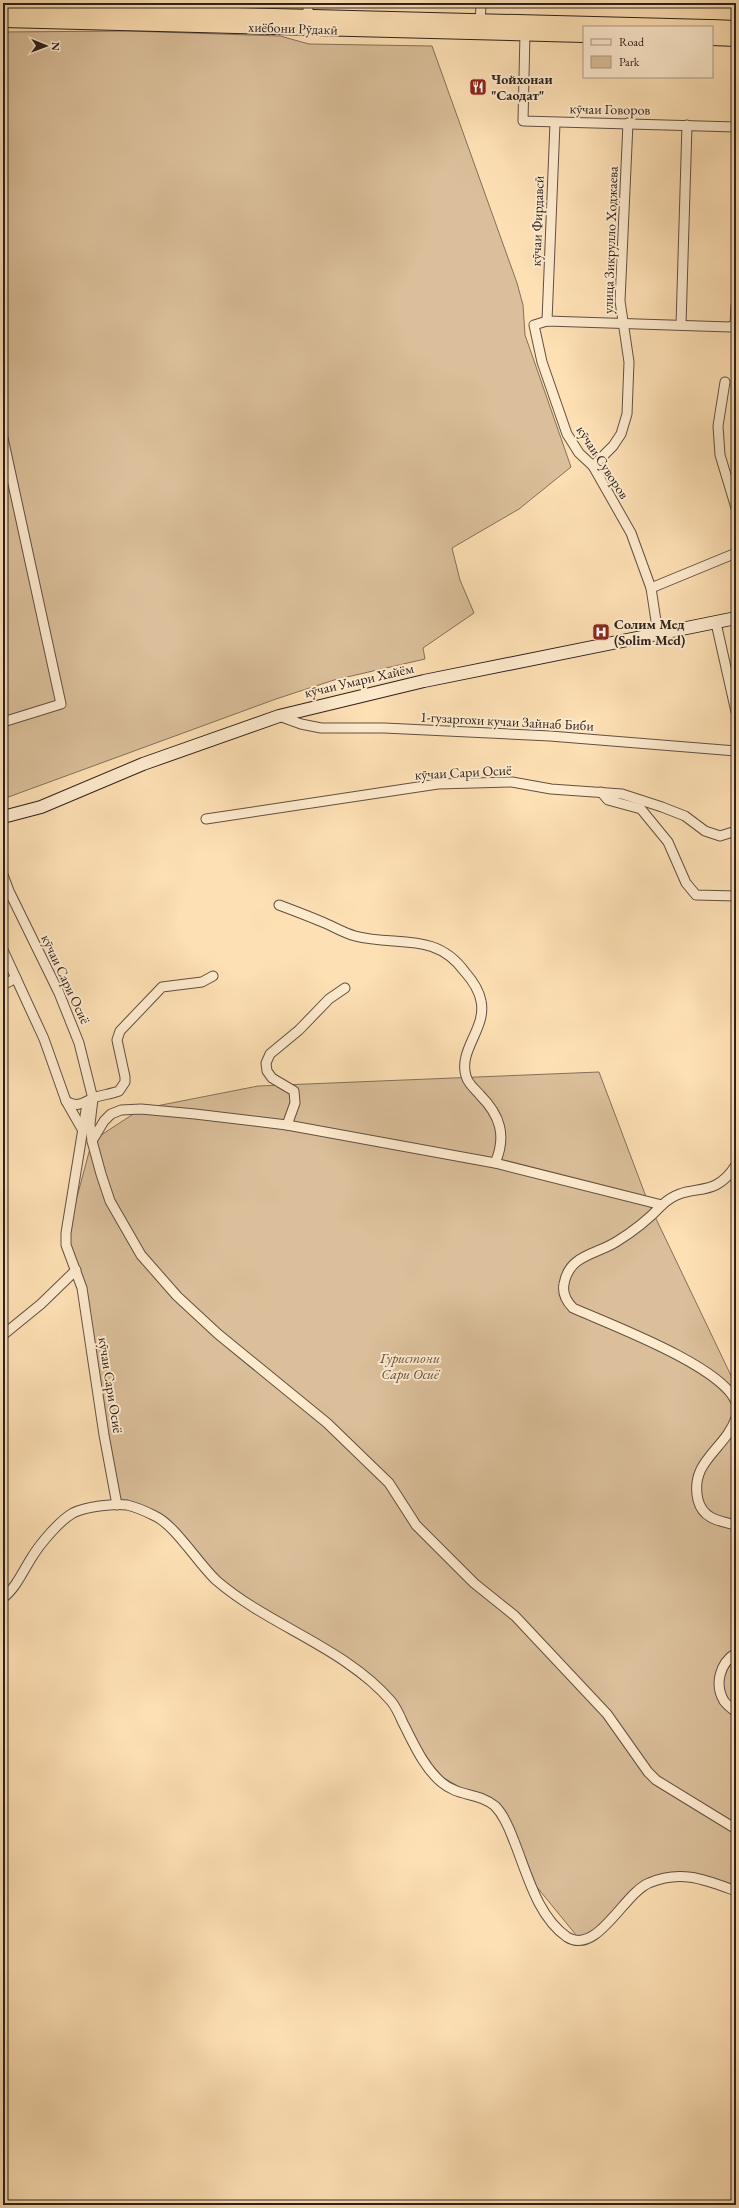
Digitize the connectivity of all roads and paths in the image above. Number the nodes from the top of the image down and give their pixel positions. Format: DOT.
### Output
graph roads {
  1 [pos="481,3"];
  2 [pos="10,15"];
  3 [pos="308,16"];
  4 [pos="583,26"];
  5 [pos="480,27"];
  6 [pos="713,27"];
  7 [pos="736,28"];
  8 [pos="525,33"];
  9 [pos="583,35"];
  10 [pos="713,38"];
  11 [pos="736,39"];
  12 [pos="555,123"];
  13 [pos="628,123"];
  14 [pos="687,125"];
  15 [pos="736,126"];
  16 [pos="736,306"];
  17 [pos="547,321"];
  18 [pos="622,323"];
  19 [pos="681,325"];
  20 [pos="725,382"];
  21 [pos="3,438"];
  22 [pos="593,466"];
  23 [pos="736,508"];
  24 [pos="736,553"];
  25 [pos="651,588"];
  26 [pos="736,618"];
  27 [pos="716,623"];
  28 [pos="658,634"];
  29 [pos="736,712"];
  30 [pos="278,716"];
  31 [pos="3,722"];
  32 [pos="736,751"];
  33 [pos="601,792"];
  34 [pos="3,817"];
  35 [pos="206,819"];
  36 [pos="736,831"];
  37 [pos="3,875"];
  38 [pos="736,896"];
  39 [pos="279,905"];
  40 [pos="3,950"];
  41 [pos="213,976"];
  42 [pos="16,978"];
  43 [pos="3,985"];
  44 [pos="345,988"];
  45 [pos="66,1101"];
  46 [pos="90,1101"];
  47 [pos="286,1125"];
  48 [pos="82,1129"];
  49 [pos="92,1141"];
  50 [pos="495,1163"];
  51 [pos="736,1165"];
  52 [pos="662,1205"];
  53 [pos="76,1270"];
  54 [pos="3,1335"];
  55 [pos="736,1402"];
  56 [pos="736,1418"];
  57 [pos="117,1505"];
  58 [pos="736,1525"];
  59 [pos="3,1598"];
  60 [pos="736,1653"];
  61 [pos="736,1712"];
  62 [pos="736,1829"];
  63 [pos="736,1891"];
  1 -- 5 [label="street"];
  2 -- 3 [label="highway, хиёбони Рӯдакӣ"];
  3 -- 5 [label="highway, хиёбони Рӯдакӣ"];
  4 -- 5 [label="highway"];
  5 -- 8 [label="highway, хиёбони Рӯдакӣ"];
  6 -- 7 [label="highway"];
  8 -- 9 [label="highway, хиёбони Рӯдакӣ"];
  8 -- 12 [label="street, кӯчаи Говоров"];
  10 -- 11 [label="highway"];
  12 -- 13 [label="street, кӯчаи Говоров"];
  12 -- 17 [label="street, кӯчаи Фирдавсӣ"];
  13 -- 14 [label="street, кӯчаи Говоров"];
  13 -- 18 [label="street, улица Зикрулло Ходжаева"];
  14 -- 15 [label="street, кӯчаи Говоров"];
  14 -- 19 [label="street"];
  16 -- 19 [label="street"];
  17 -- 18 [label="street"];
  17 -- 22 [label="street, кӯчаи Суворов"];
  18 -- 19 [label="street"];
  18 -- 22 [label="street, улица Зикрулло Ходжаева"];
  20 -- 23 [label="street"];
  21 -- 31 [label="street"];
  22 -- 25 [label="street, кӯчаи Суворов"];
  24 -- 25 [label="street"];
  25 -- 28 [label="street, кӯчаи Суворов"];
  26 -- 27 [label="main road, кӯчаи Умари Хайём"];
  27 -- 28 [label="main road, кӯчаи Умари Хайём"];
  27 -- 29 [label="street"];
  28 -- 30 [label="main road, кӯчаи Умари Хайём"];
  30 -- 32 [label="street, 1-гузаргохи кучаи Зайнаб Биби"];
  30 -- 34 [label="main road, кӯчаи Умари Хайём"];
  33 -- 35 [label="street, кӯчаи Сари Осиё"];
  33 -- 36 [label="street, кӯчаи Сари Осиё"];
  33 -- 38 [label="street"];
  37 -- 46 [label="street, кӯчаи Сари Осиё"];
  39 -- 50 [label="street"];
  40 -- 42 [label="street"];
  41 -- 46 [label="street"];
  42 -- 43 [label="street"];
  42 -- 45 [label="street"];
  44 -- 47 [label="street"];
  45 -- 46 [label="street"];
  45 -- 48 [label="street"];
  46 -- 48 [label="street, кӯчаи Сари Осиё"];
  46 -- 49 [label="street"];
  47 -- 49 [label="street"];
  47 -- 50 [label="street"];
  48 -- 53 [label="street, кӯчаи Сари Осиё"];
  49 -- 62 [label="street"];
  50 -- 52 [label="street"];
  51 -- 52 [label="street"];
  52 -- 55 [label="street"];
  53 -- 54 [label="street"];
  53 -- 57 [label="street, кӯчаи Сари Осиё"];
  56 -- 58 [label="street"];
  57 -- 59 [label="street"];
  57 -- 63 [label="street"];
  60 -- 61 [label="street"];
}
